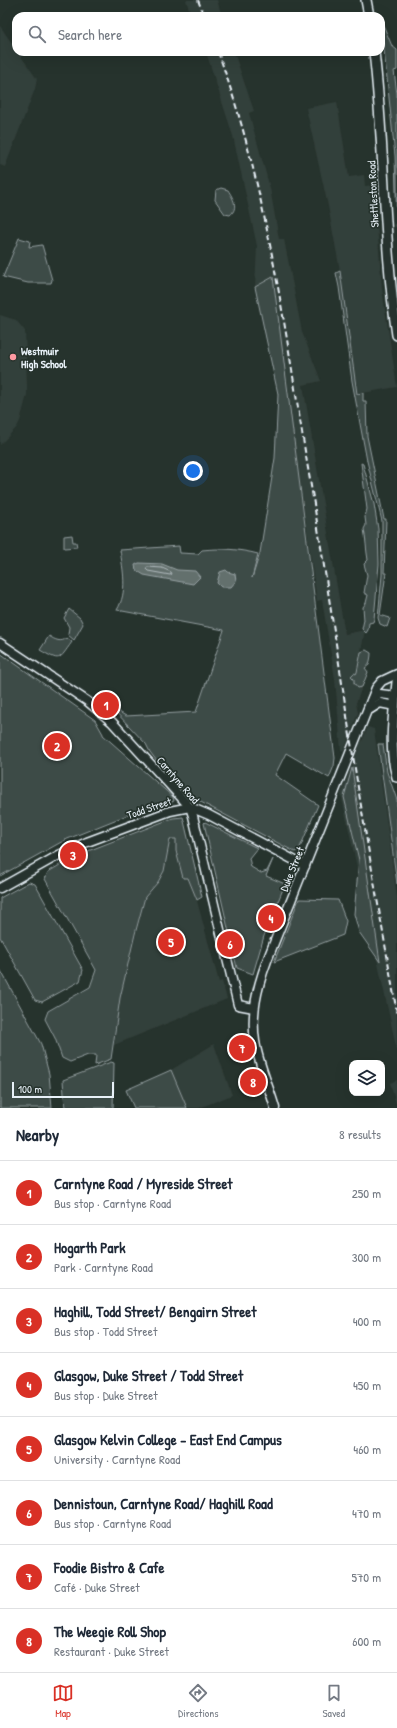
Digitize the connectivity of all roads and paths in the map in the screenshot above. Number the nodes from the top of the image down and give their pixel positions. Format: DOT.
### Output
graph roads {
  1 [pos="366,0"];
  2 [pos="368,12"];
  3 [pos="374,56"];
  4 [pos="397,335"];
  5 [pos="0,643"];
  6 [pos="397,674"];
  7 [pos="397,682"];
  8 [pos="396,696"];
  9 [pos="372,700"];
  10 [pos="395,706"];
  11 [pos="368,711"];
  12 [pos="397,777"];
  13 [pos="190,807"];
  14 [pos="305,866"];
  15 [pos="0,888"];
  16 [pos="254,1008"];
  17 [pos="275,1108"];
  1 -- 2 [label="main road"];
  3 -- 4 [label="main road, Shettleston Road"];
  5 -- 13 [label="street, Carntyne Road"];
  6 -- 9 [label="street, Duke Street"];
  7 -- 8 [label="main road"];
  8 -- 9 [label="street"];
  8 -- 10 [label="main road"];
  9 -- 11 [label="street, Duke Street"];
  10 -- 11 [label="street"];
  10 -- 12 [label="main road"];
  11 -- 14 [label="street, Duke Street"];
  13 -- 14 [label="street"];
  13 -- 15 [label="street, Todd Street"];
  13 -- 16 [label="street, Carntyne Road"];
  14 -- 16 [label="street, Duke Street"];
  16 -- 17 [label="street, Duke Street"];
}
